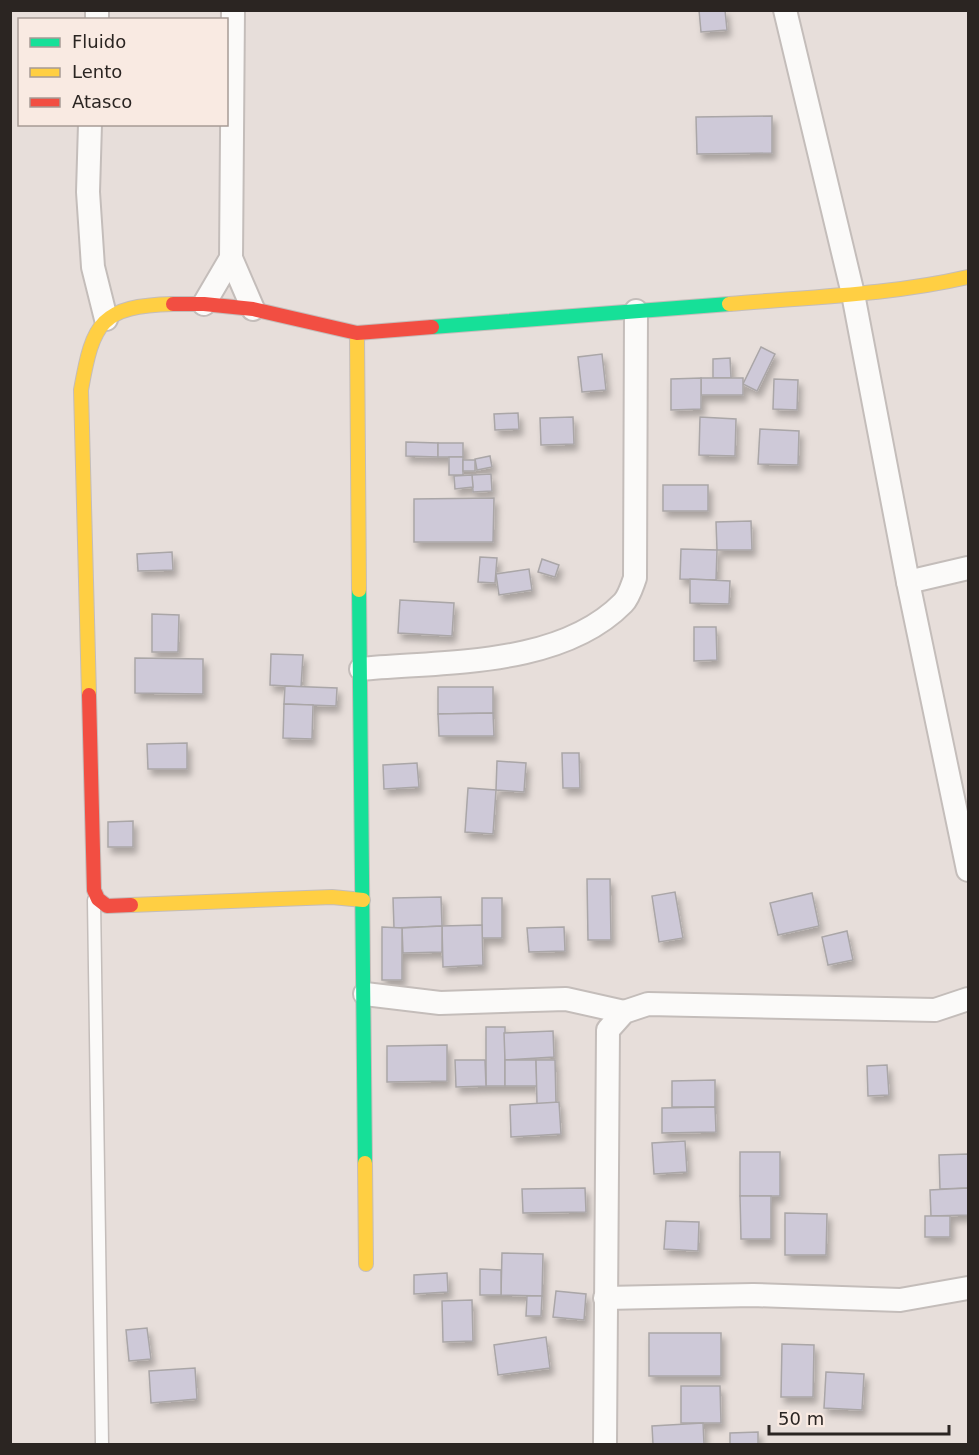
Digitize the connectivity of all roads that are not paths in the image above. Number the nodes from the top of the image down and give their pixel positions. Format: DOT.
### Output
graph roads {
  1 [pos="233,10"];
  2 [pos="785,10"];
  3 [pos="90,126"];
  4 [pos="231,258"];
  5 [pos="969,277"];
  6 [pos="853,294"];
  7 [pos="204,304"];
  8 [pos="253,309"];
  9 [pos="636,311"];
  10 [pos="106,319"];
  11 [pos="357,333"];
  12 [pos="969,568"];
  13 [pos="908,582"];
  14 [pos="361,669"];
  15 [pos="969,870"];
  16 [pos="94,890"];
  17 [pos="363,900"];
  18 [pos="365,994"];
  19 [pos="969,999"];
  20 [pos="624,1012"];
  21 [pos="366,1263"];
  22 [pos="969,1288"];
  23 [pos="605,1298"];
  24 [pos="102,1444"];
  25 [pos="605,1444"];
  1 -- 4 [label="street"];
  2 -- 6 [label="street"];
  3 -- 10 [label="street"];
  4 -- 7 [label="street"];
  4 -- 8 [label="street"];
  5 -- 6 [label="street"];
  6 -- 9 [label="street"];
  6 -- 13 [label="street"];
  7 -- 8 [label="street"];
  7 -- 10 [label="street"];
  8 -- 11 [label="street"];
  9 -- 11 [label="street"];
  9 -- 14 [label="street"];
  10 -- 16 [label="street"];
  11 -- 14 [label="street"];
  12 -- 13 [label="street"];
  13 -- 15 [label="street"];
  14 -- 17 [label="street"];
  16 -- 17 [label="street"];
  16 -- 24 [label="lane"];
  17 -- 18 [label="street"];
  18 -- 20 [label="street"];
  18 -- 21 [label="street"];
  19 -- 20 [label="street"];
  20 -- 23 [label="street"];
  22 -- 23 [label="street"];
  23 -- 25 [label="street"];
}
